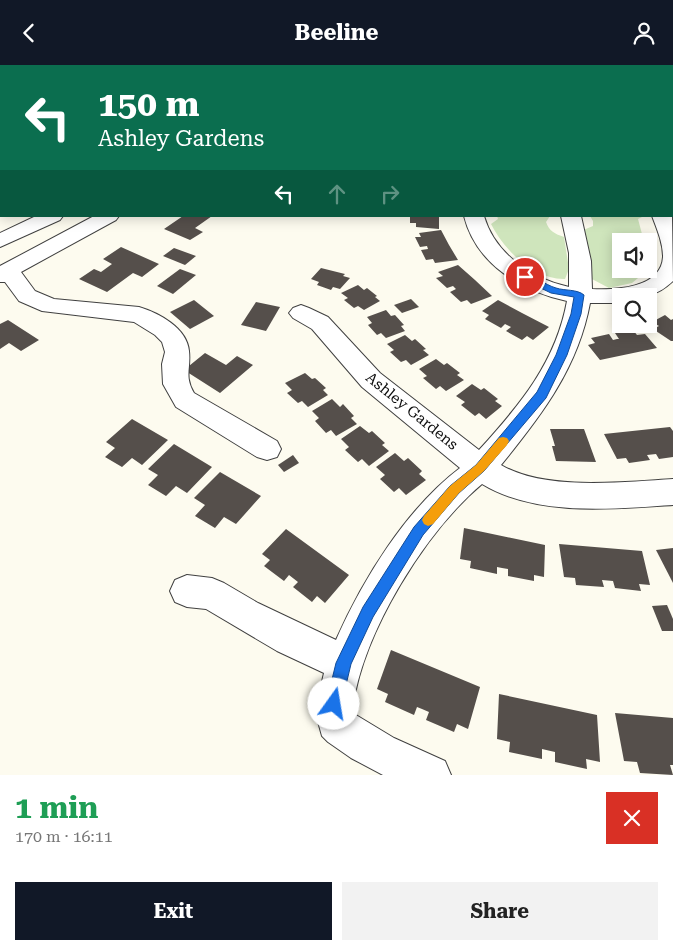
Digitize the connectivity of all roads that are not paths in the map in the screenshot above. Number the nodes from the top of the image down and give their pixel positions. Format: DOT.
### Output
graph roads {
  1 [pos="51,217"];
  2 [pos="107,217"];
  3 [pos="474,217"];
  4 [pos="570,217"];
  5 [pos="662,217"];
  6 [pos="0,241"];
  7 [pos="673,258"];
  8 [pos="3,274"];
  9 [pos="579,295"];
  10 [pos="301,313"];
  11 [pos="267,449"];
  12 [pos="480,468"];
  13 [pos="673,492"];
  14 [pos="187,591"];
  15 [pos="344,663"];
  16 [pos="431,775"];
  1 -- 6 [label="street"];
  2 -- 8 [label="street"];
  3 -- 9 [label="street"];
  4 -- 9 [label="street"];
  5 -- 7 [label="street"];
  7 -- 9 [label="street"];
  8 -- 11 [label="street"];
  9 -- 12 [label="street"];
  10 -- 12 [label="street, Ashley Gardens"];
  12 -- 13 [label="street, Ashley Gardens"];
  12 -- 15 [label="street"];
  14 -- 15 [label="street"];
  15 -- 16 [label="street"];
}
